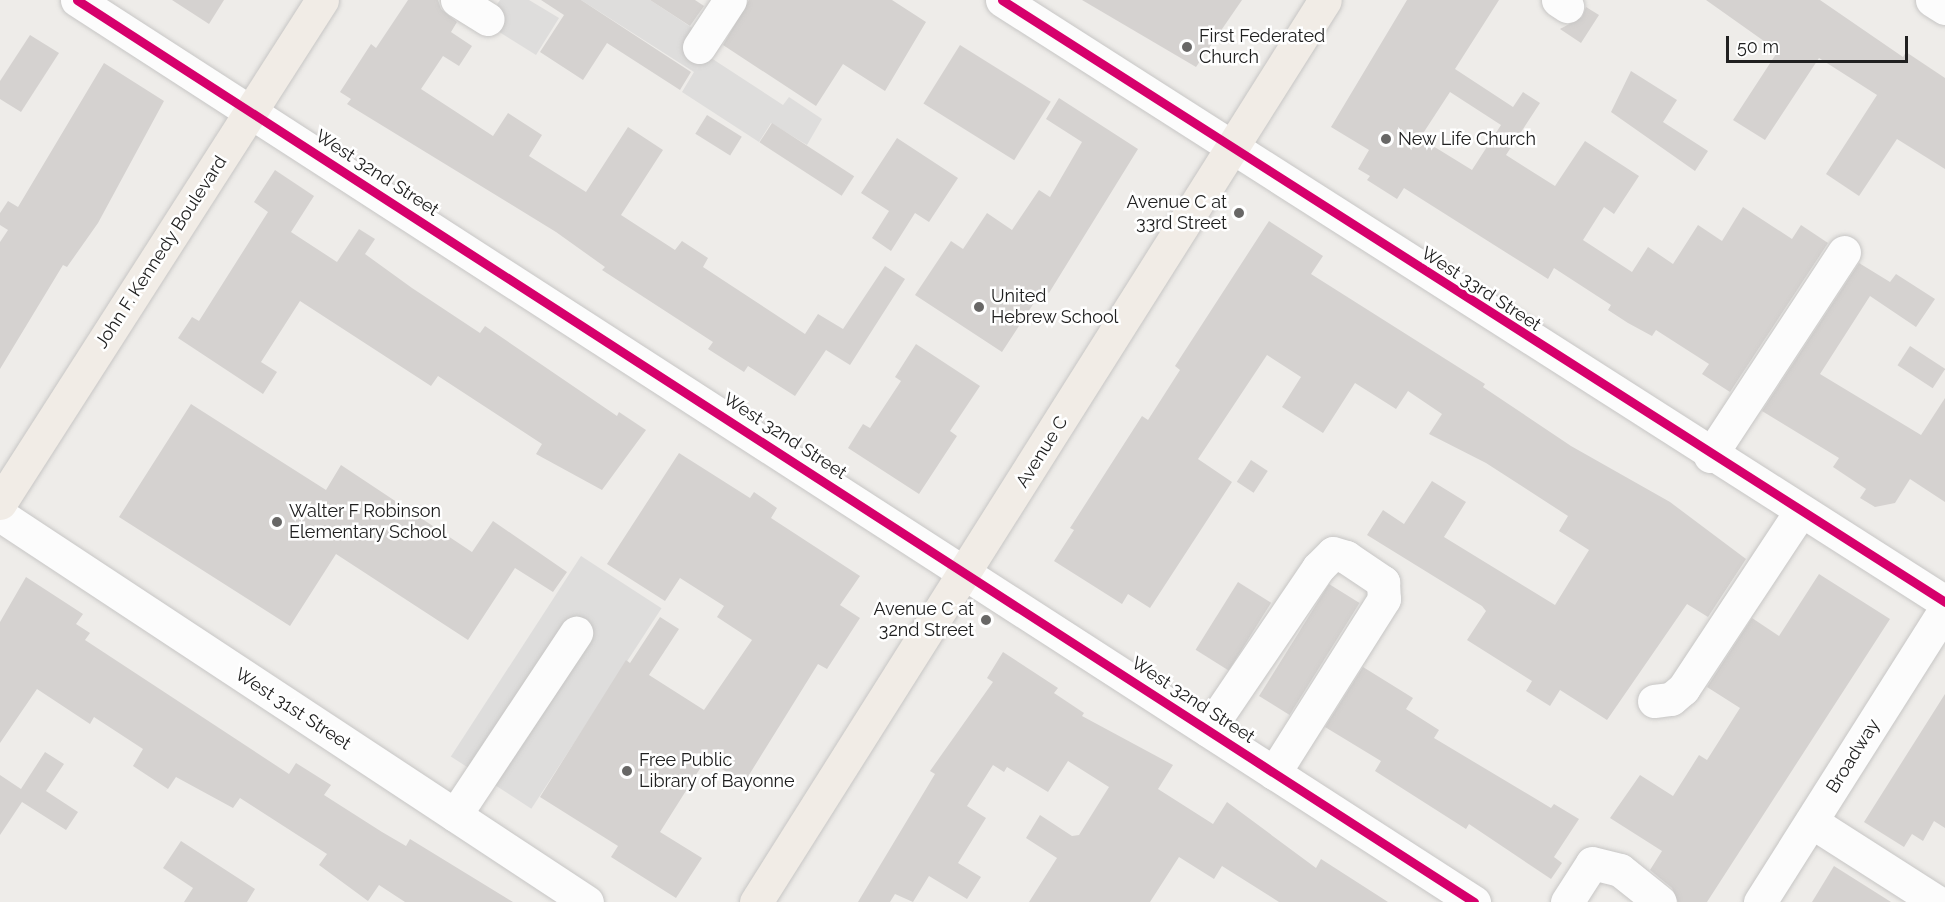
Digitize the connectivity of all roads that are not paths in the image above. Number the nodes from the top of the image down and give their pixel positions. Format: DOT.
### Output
graph roads {
  1 [pos="77,0"];
  2 [pos="322,0"];
  3 [pos="457,0"];
  4 [pos="730,0"];
  5 [pos="1002,0"];
  6 [pos="1326,0"];
  7 [pos="1932,0"];
  8 [pos="1945,9"];
  9 [pos="488,19"];
  10 [pos="699,47"];
  11 [pos="252,111"];
  12 [pos="1231,148"];
  13 [pos="1844,252"];
  14 [pos="1710,456"];
  15 [pos="0,503"];
  16 [pos="1800,512"];
  17 [pos="0,515"];
  18 [pos="966,573"];
  19 [pos="1945,602"];
  20 [pos="1945,609"];
  21 [pos="576,633"];
  22 [pos="1654,701"];
  23 [pos="1208,730"];
  24 [pos="1274,773"];
  25 [pos="454,815"];
  26 [pos="1812,822"];
  27 [pos="1571,894"];
  28 [pos="571,898"];
  29 [pos="756,902"];
  30 [pos="1474,902"];
  31 [pos="1642,902"];
  32 [pos="1660,902"];
  33 [pos="1760,902"];
  34 [pos="1937,902"];
  1 -- 11 [label="street, West 32nd Street"];
  2 -- 11 [label="main road, John F. Kennedy Boulevard"];
  3 -- 9 [label="street"];
  4 -- 10 [label="street"];
  5 -- 12 [label="street, West 33rd Street"];
  6 -- 12 [label="main road, Avenue C"];
  7 -- 8 [label="street"];
  11 -- 15 [label="main road, John F. Kennedy Boulevard"];
  11 -- 18 [label="street, West 32nd Street"];
  12 -- 14 [label="street, West 33rd Street"];
  12 -- 18 [label="main road, Avenue C"];
  13 -- 14 [label="street"];
  14 -- 16 [label="street, West 33rd Street"];
  16 -- 19 [label="street, West 33rd Street"];
  16 -- 22 [label="street"];
  17 -- 25 [label="street, West 31st Street"];
  18 -- 23 [label="street, West 32nd Street"];
  18 -- 29 [label="main road, Avenue C"];
  20 -- 26 [label="street, Broadway"];
  21 -- 25 [label="street"];
  23 -- 24 [label="street, West 32nd Street"];
  23 -- 24 [label="street"];
  24 -- 30 [label="street, West 32nd Street"];
  25 -- 28 [label="street, West 31st Street"];
  26 -- 33 [label="street, Broadway"];
  26 -- 34 [label="street"];
  27 -- 31 [label="street"];
  27 -- 32 [label="street"];
}
